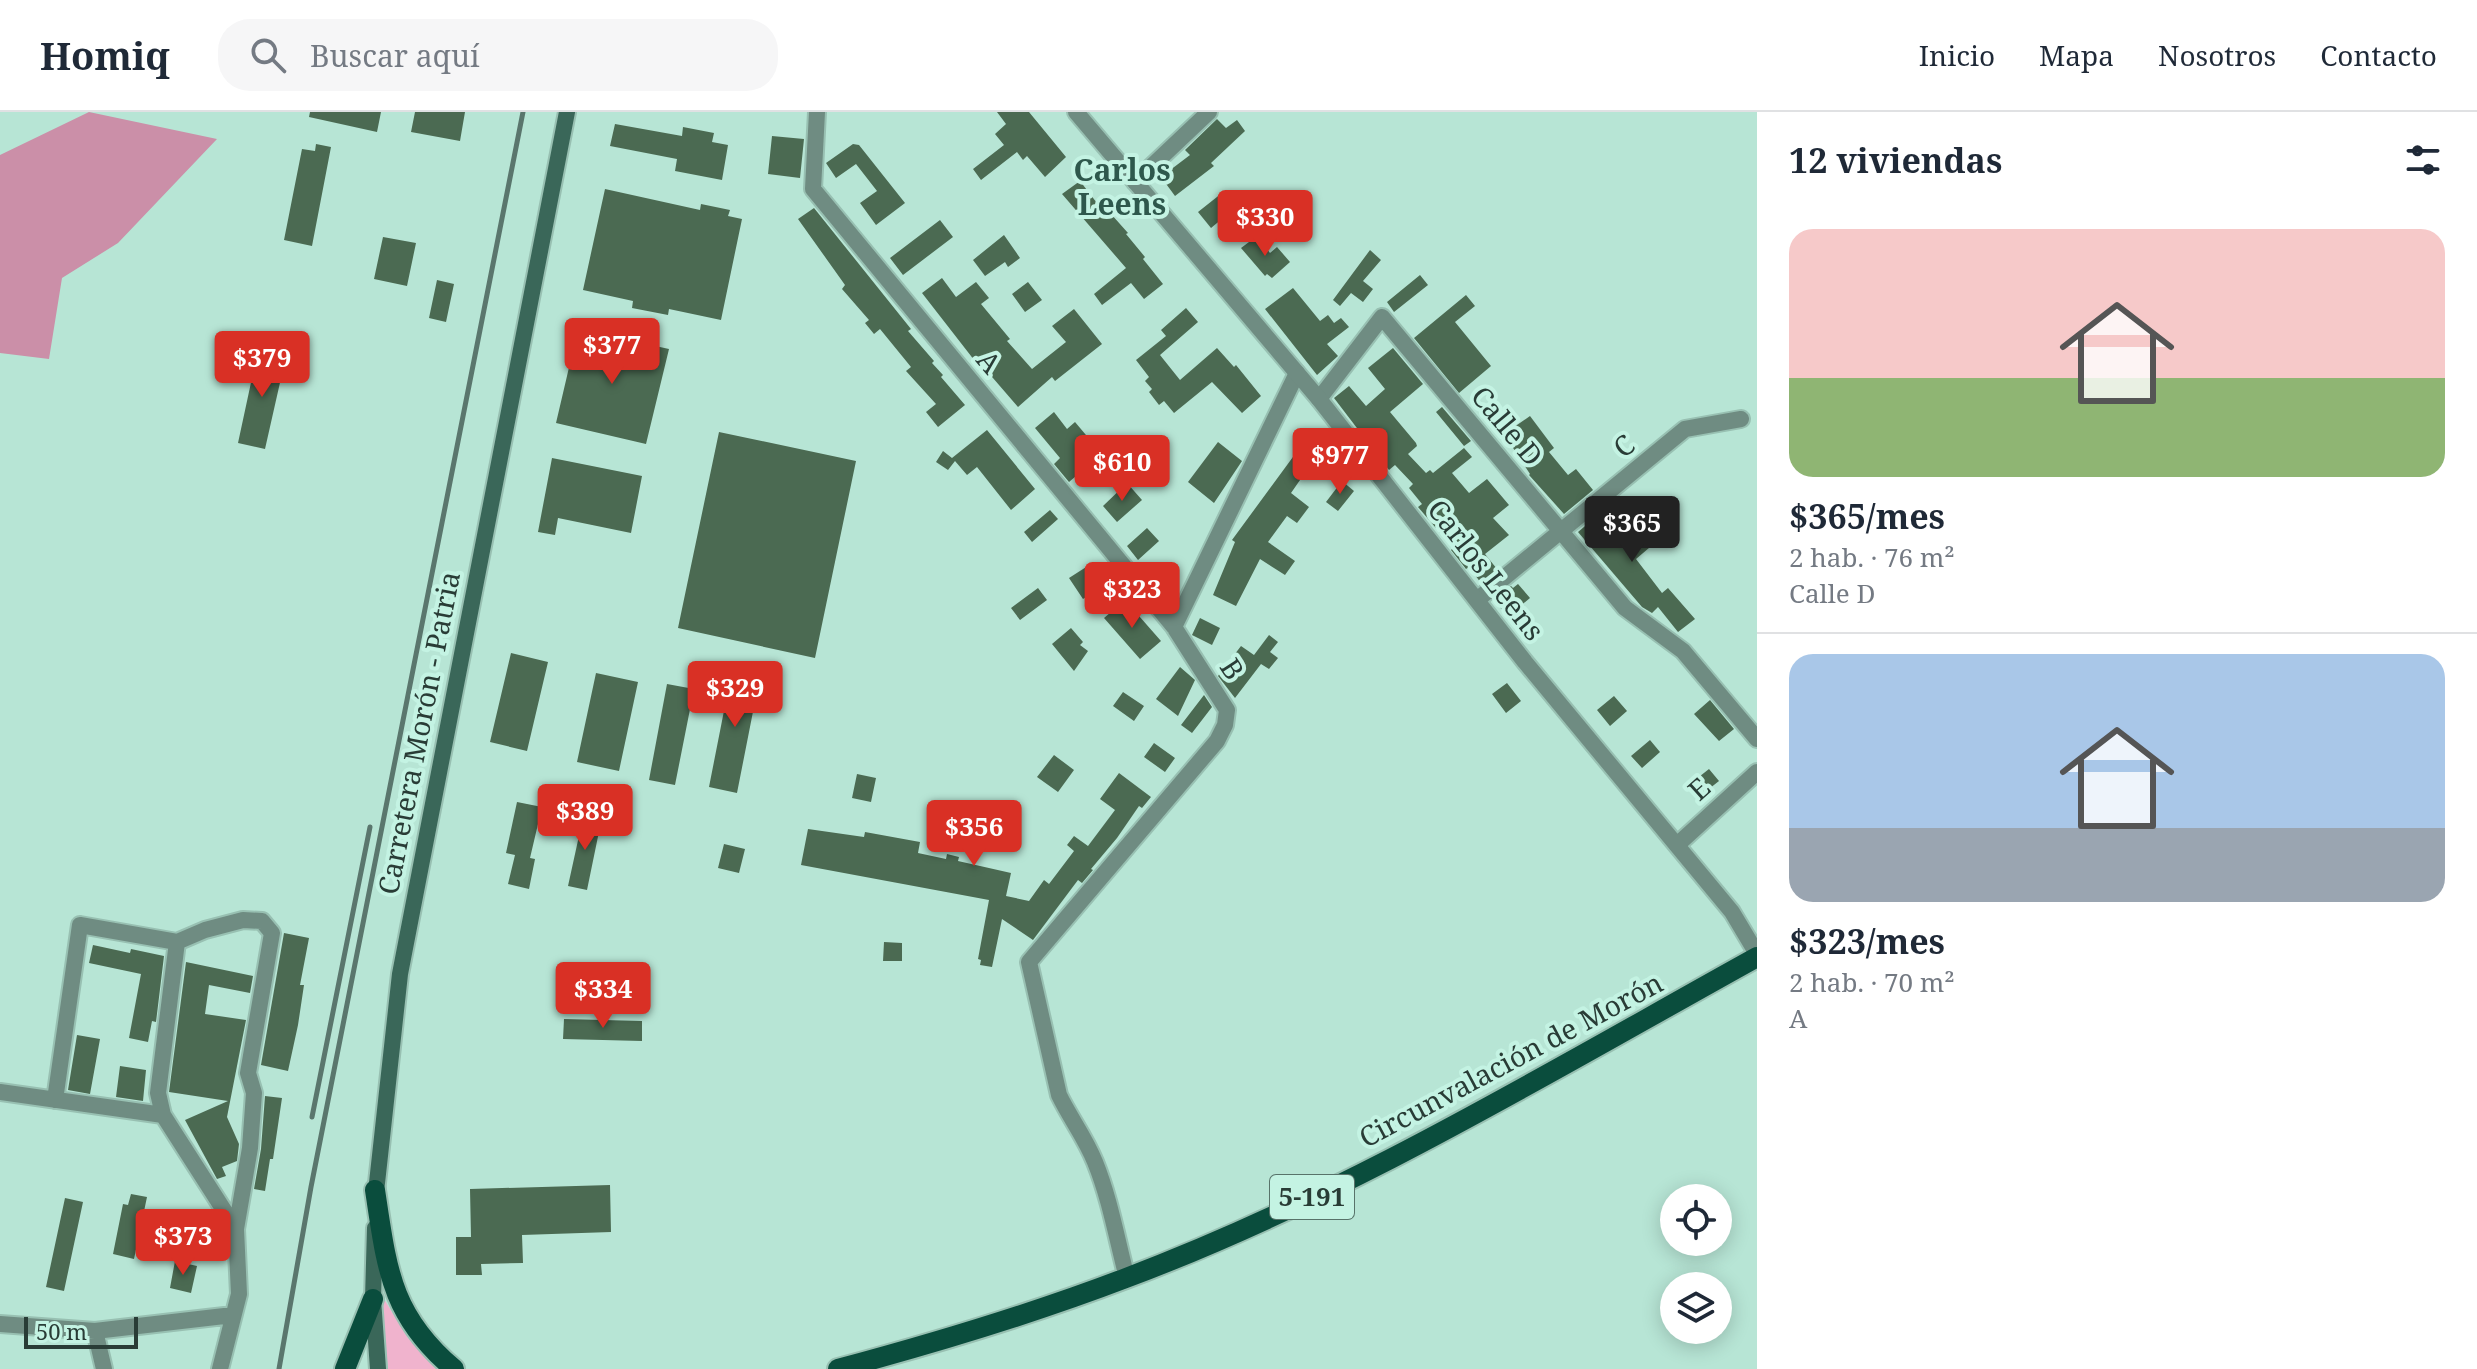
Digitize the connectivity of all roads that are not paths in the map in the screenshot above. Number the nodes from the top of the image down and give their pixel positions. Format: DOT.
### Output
graph roads {
  1 [pos="567,112"];
  2 [pos="817,112"];
  3 [pos="1076,112"];
  4 [pos="1209,112"];
  5 [pos="1135,182"];
  6 [pos="1297,373"];
  7 [pos="1319,399"];
  8 [pos="1741,419"];
  9 [pos="1561,531"];
  10 [pos="1477,600"];
  11 [pos="1174,627"];
  12 [pos="1757,739"];
  13 [pos="1757,772"];
  14 [pos="1677,845"];
  15 [pos="177,942"];
  16 [pos="1757,956"];
  17 [pos="0,1092"];
  18 [pos="55,1100"];
  19 [pos="163,1115"];
  20 [pos="375,1190"];
  21 [pos="236,1229"];
  22 [pos="1127,1278"];
  23 [pos="373,1299"];
  24 [pos="233,1315"];
  25 [pos="0,1324"];
  26 [pos="95,1331"];
  27 [pos="104,1369"];
  28 [pos="220,1369"];
  29 [pos="345,1369"];
  30 [pos="378,1369"];
  31 [pos="454,1369"];
  32 [pos="838,1369"];
  1 -- 20 [label="main road, Carretera Morón - Patria"];
  2 -- 11 [label="street, A"];
  3 -- 5 [label="street, Carlos Leens"];
  4 -- 5 [label="street"];
  5 -- 6 [label="street, Carlos Leens"];
  6 -- 7 [label="street, Carlos Leens"];
  6 -- 11 [label="street"];
  7 -- 9 [label="street, Calle D"];
  7 -- 10 [label="street, Carlos Leens"];
  8 -- 9 [label="street, C"];
  9 -- 10 [label="street, C"];
  9 -- 12 [label="street, Calle D"];
  10 -- 14 [label="street, Carlos Leens"];
  11 -- 22 [label="street, B"];
  13 -- 14 [label="street, E"];
  14 -- 16 [label="street, Carlos Leens"];
  15 -- 18 [label="street"];
  15 -- 19 [label="street"];
  15 -- 21 [label="street"];
  16 -- 22 [label="main road, Circunvalación de Morón / 5-191"];
  17 -- 18 [label="street"];
  18 -- 19 [label="street"];
  19 -- 21 [label="street"];
  20 -- 23 [label="main road, Carretera Morón - Patria"];
  20 -- 31 [label="main road"];
  21 -- 24 [label="street"];
  22 -- 32 [label="main road, Circunvalación de Morón / 5-191"];
  23 -- 29 [label="main road"];
  23 -- 30 [label="main road, Carretera Morón - Patria"];
  24 -- 26 [label="street"];
  24 -- 28 [label="street"];
  25 -- 26 [label="street"];
  26 -- 27 [label="street"];
}
